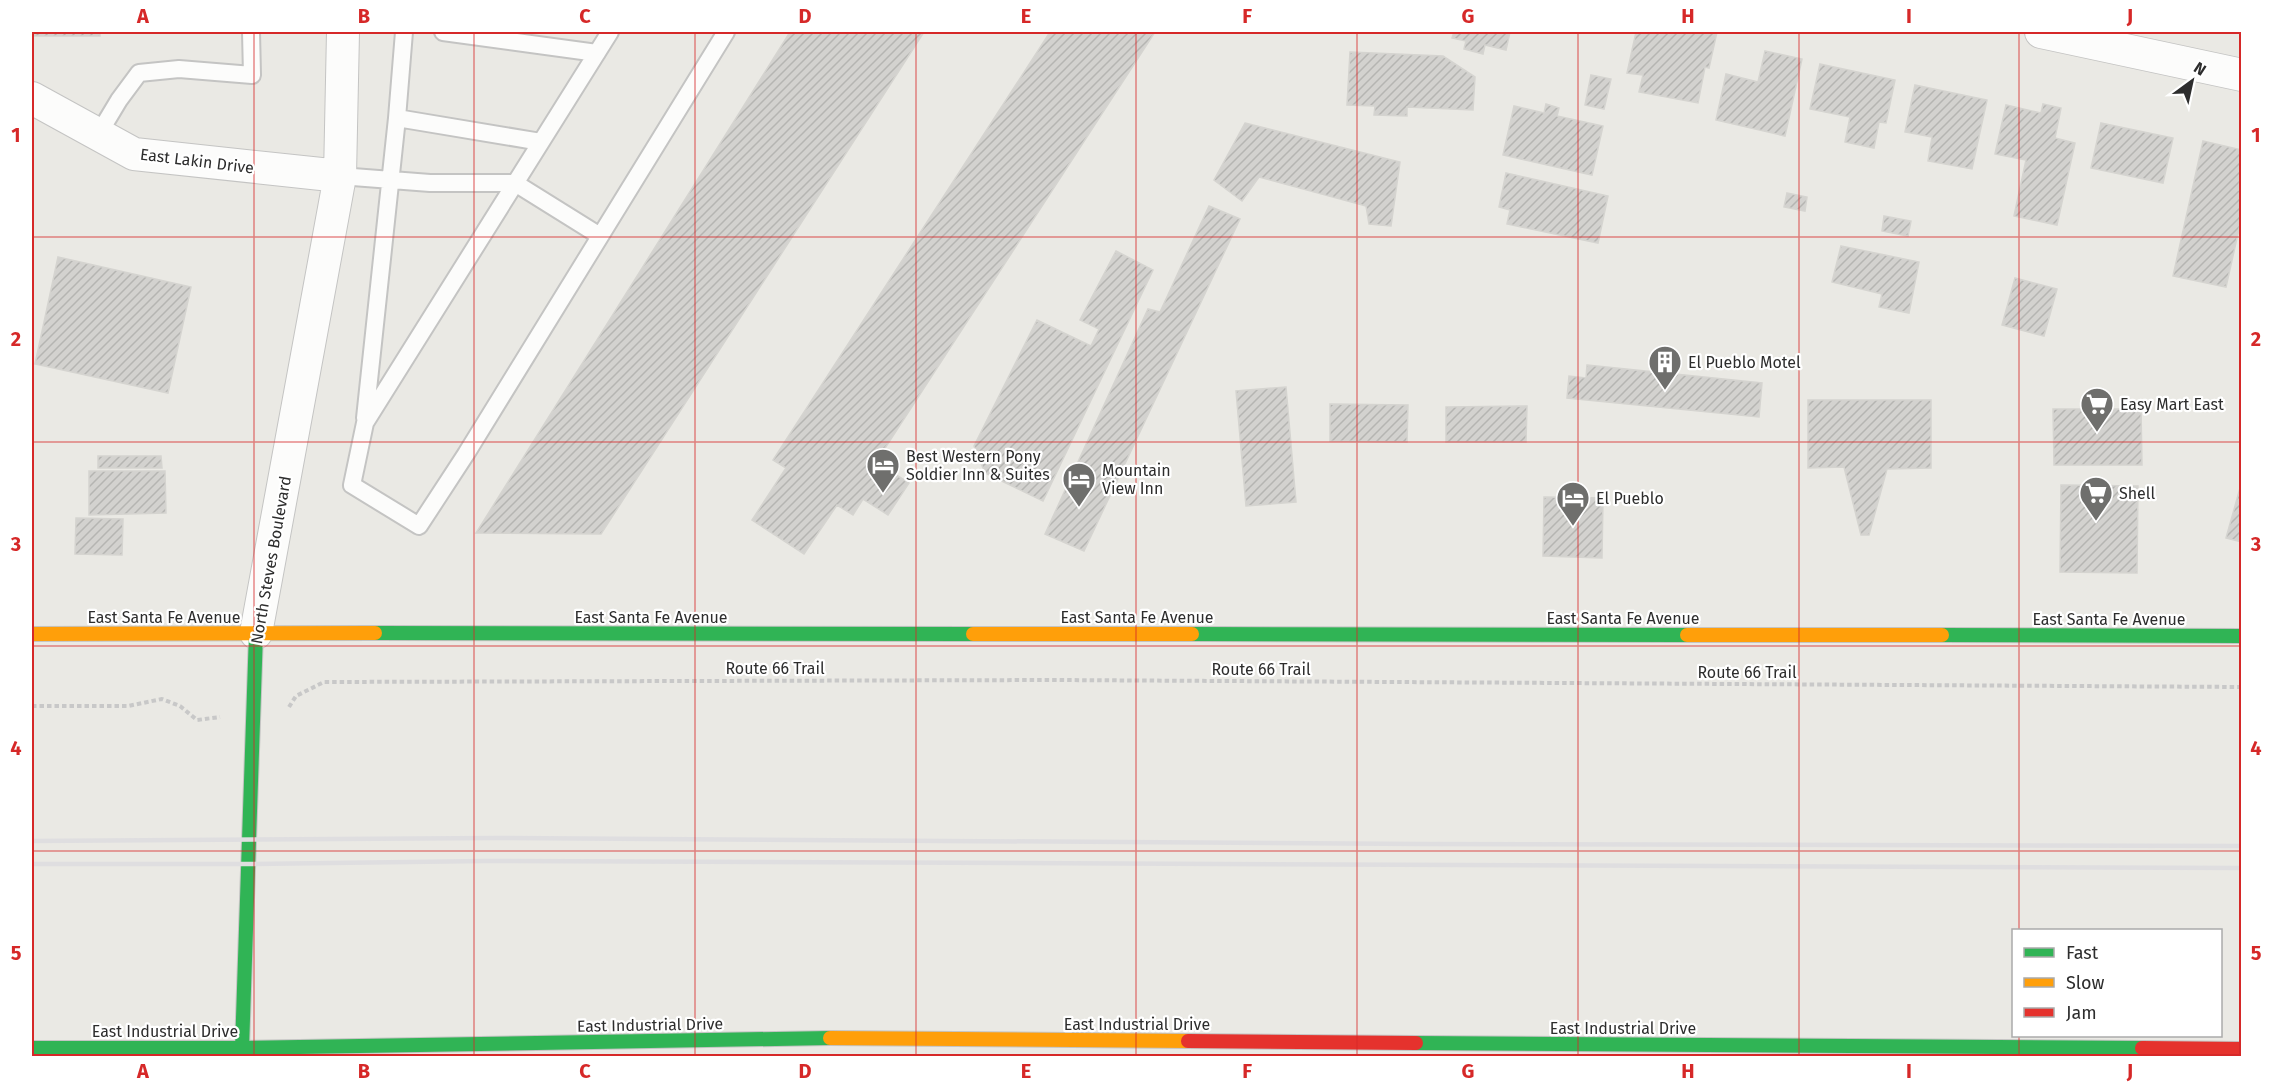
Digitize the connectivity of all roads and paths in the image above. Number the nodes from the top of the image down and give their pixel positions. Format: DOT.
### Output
graph roads {
  1 [pos="251,32"];
  2 [pos="343,32"];
  3 [pos="404,32"];
  4 [pos="443,32"];
  5 [pos="610,32"];
  6 [pos="726,32"];
  7 [pos="2041,32"];
  8 [pos="597,53"];
  9 [pos="2241,75"];
  10 [pos="32,98"];
  11 [pos="397,118"];
  12 [pos="98,135"];
  13 [pos="541,142"];
  14 [pos="340,176"];
  15 [pos="391,180"];
  16 [pos="515,183"];
  17 [pos="600,236"];
  18 [pos="365,423"];
  19 [pos="256,633"];
  20 [pos="32,634"];
  21 [pos="2241,636"];
  22 [pos="2241,687"];
  23 [pos="32,706"];
  24 [pos="289,707"];
  25 [pos="197,720"];
  26 [pos="827,1047"];
  27 [pos="32,1048"];
  28 [pos="2241,1049"];
  29 [pos="242,1052"];
  1 -- 12 [label="lane"];
  2 -- 14 [label="street, North Steves Boulevard"];
  3 -- 11 [label="lane"];
  4 -- 8 [label="lane"];
  5 -- 8 [label="lane"];
  6 -- 17 [label="lane"];
  7 -- 9 [label="street"];
  8 -- 13 [label="lane"];
  10 -- 12 [label="street, East Lakin Drive"];
  11 -- 13 [label="lane"];
  11 -- 15 [label="lane"];
  12 -- 14 [label="street, East Lakin Drive"];
  13 -- 16 [label="lane"];
  14 -- 15 [label="lane"];
  14 -- 19 [label="street, North Steves Boulevard"];
  15 -- 16 [label="lane"];
  15 -- 18 [label="lane"];
  16 -- 17 [label="lane"];
  16 -- 18 [label="lane"];
  17 -- 18 [label="lane"];
  19 -- 20 [label="street, East Santa Fe Avenue"];
  19 -- 21 [label="street, East Santa Fe Avenue"];
  19 -- 29 [label="street, North Steves Boulevard"];
  22 -- 24 [label="path, Route 66 Trail"];
  23 -- 25 [label="path"];
  26 -- 28 [label="street, East Industrial Drive"];
  26 -- 29 [label="street, East Industrial Drive"];
  27 -- 29 [label="street, East Industrial Drive"];
}
